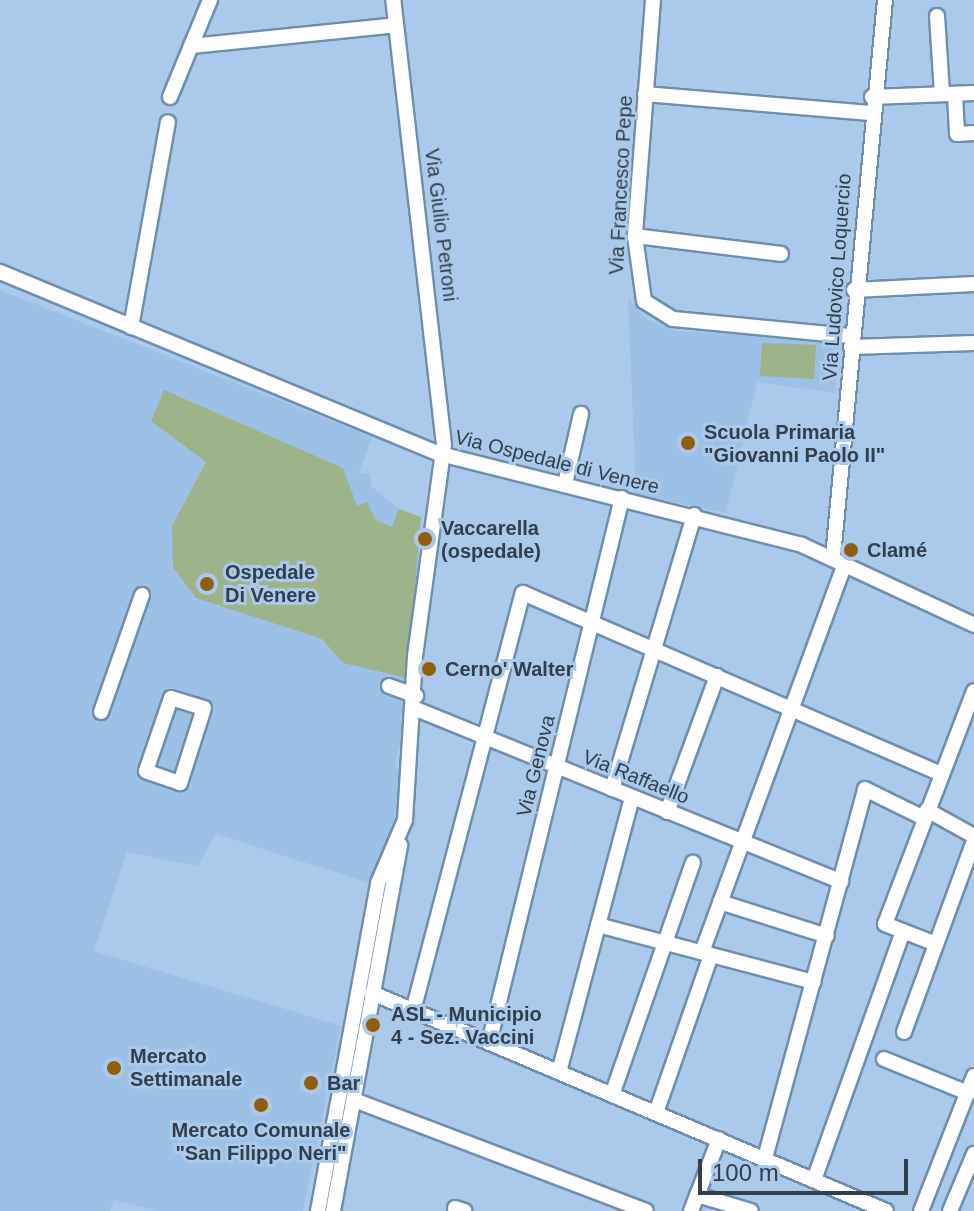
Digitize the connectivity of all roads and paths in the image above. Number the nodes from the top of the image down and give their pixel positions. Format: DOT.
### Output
graph roads {
  1 [pos="210,0"];
  2 [pos="393,0"];
  3 [pos="653,0"];
  4 [pos="885,0"];
  5 [pos="937,16"];
  6 [pos="396,25"];
  7 [pos="191,46"];
  8 [pos="974,93"];
  9 [pos="645,94"];
  10 [pos="948,94"];
  11 [pos="170,97"];
  12 [pos="872,97"];
  13 [pos="870,113"];
  14 [pos="168,122"];
  15 [pos="974,133"];
  16 [pos="635,236"];
  17 [pos="781,254"];
  18 [pos="0,272"];
  19 [pos="974,284"];
  20 [pos="854,290"];
  21 [pos="131,327"];
  22 [pos="851,342"];
  23 [pos="974,343"];
  24 [pos="581,414"];
  25 [pos="440,454"];
  26 [pos="565,484"];
  27 [pos="622,498"];
  28 [pos="694,515"];
  29 [pos="839,560"];
  30 [pos="142,595"];
  31 [pos="593,622"];
  32 [pos="974,625"];
  33 [pos="653,649"];
  34 [pos="717,676"];
  35 [pos="389,686"];
  36 [pos="974,691"];
  37 [pos="171,698"];
  38 [pos="416,702"];
  39 [pos="791,708"];
  40 [pos="101,712"];
  41 [pos="485,738"];
  42 [pos="556,767"];
  43 [pos="941,774"];
  44 [pos="612,789"];
  45 [pos="632,798"];
  46 [pos="667,812"];
  47 [pos="926,814"];
  48 [pos="405,820"];
  49 [pos="974,839"];
  50 [pos="742,841"];
  51 [pos="693,863"];
  52 [pos="841,882"];
  53 [pos="720,902"];
  54 [pos="598,925"];
  55 [pos="903,931"];
  56 [pos="827,936"];
  57 [pos="665,943"];
  58 [pos="936,944"];
  59 [pos="707,953"];
  60 [pos="814,982"];
  61 [pos="372,993"];
  62 [pos="413,1011"];
  63 [pos="904,1032"];
  64 [pos="489,1043"];
  65 [pos="884,1059"];
  66 [pos="559,1072"];
  67 [pos="974,1076"];
  68 [pos="968,1093"];
  69 [pos="612,1095"];
  70 [pos="354,1100"];
  71 [pos="656,1113"];
  72 [pos="719,1139"];
  73 [pos="974,1154"];
  74 [pos="765,1158"];
  75 [pos="814,1180"];
  76 [pos="697,1195"];
  77 [pos="318,1211"];
  78 [pos="333,1211"];
  79 [pos="646,1211"];
  80 [pos="691,1211"];
  81 [pos="751,1211"];
  82 [pos="886,1211"];
  83 [pos="921,1211"];
  84 [pos="950,1211"];
  1 -- 7 [label="street"];
  2 -- 6 [label="street, Via Giulio Petroni"];
  3 -- 9 [label="street, Via Francesco Pepe"];
  4 -- 12 [label="street, Via Ludovico Loquercio"];
  5 -- 10 [label="street"];
  6 -- 7 [label="street"];
  6 -- 25 [label="street, Via Giulio Petroni"];
  7 -- 11 [label="street"];
  8 -- 10 [label="street"];
  9 -- 13 [label="street"];
  9 -- 16 [label="street, Via Francesco Pepe"];
  10 -- 12 [label="street"];
  10 -- 15 [label="street"];
  12 -- 13 [label="street, Via Ludovico Loquercio"];
  13 -- 20 [label="street, Via Ludovico Loquercio"];
  14 -- 21 [label="street"];
  16 -- 17 [label="street"];
  16 -- 22 [label="street, Via Francesco Pepe"];
  18 -- 21 [label="street, Via Ospedale di Venere"];
  19 -- 20 [label="street"];
  20 -- 22 [label="street, Via Ludovico Loquercio"];
  21 -- 25 [label="street, Via Ospedale di Venere"];
  22 -- 23 [label="street, Via Francesco Pepe"];
  22 -- 29 [label="street, Via Ludovico Loquercio"];
  24 -- 26 [label="street"];
  25 -- 26 [label="street, Via Ospedale di Venere"];
  25 -- 38 [label="street, Via Giulio Petroni"];
  26 -- 27 [label="street, Via Ospedale di Venere"];
  27 -- 28 [label="street, Via Ospedale di Venere"];
  27 -- 31 [label="street, Via Genova"];
  28 -- 29 [label="street, Via Ospedale di Venere"];
  28 -- 33 [label="street"];
  29 -- 32 [label="street, Via Ospedale di Venere"];
  29 -- 39 [label="street, Via Ludovico Loquercio"];
  30 -- 40 [label="street"];
  31 -- 33 [label="street"];
  31 -- 41 [label="street"];
  31 -- 42 [label="street, Via Genova"];
  33 -- 34 [label="street"];
  33 -- 44 [label="street"];
  34 -- 39 [label="street"];
  34 -- 46 [label="street"];
  35 -- 38 [label="street, Via Raffaello"];
  36 -- 43 [label="street"];
  37 -- 37 [label="street"];
  38 -- 41 [label="street, Via Raffaello"];
  38 -- 48 [label="street, Via Giulio Petroni"];
  39 -- 43 [label="street"];
  39 -- 50 [label="street, Via Ludovico Loquercio"];
  41 -- 42 [label="street, Via Raffaello"];
  41 -- 62 [label="street"];
  42 -- 44 [label="street, Via Raffaello"];
  42 -- 64 [label="street, Via Genova"];
  43 -- 47 [label="street"];
  44 -- 45 [label="street, Via Raffaello"];
  45 -- 46 [label="street, Via Raffaello"];
  45 -- 54 [label="street"];
  46 -- 50 [label="street, Via Raffaello"];
  47 -- 49 [label="street"];
  47 -- 52 [label="street"];
  47 -- 55 [label="street"];
  48 -- 61 [label="street"];
  48 -- 77 [label="street"];
  49 -- 58 [label="street"];
  50 -- 52 [label="street, Via Raffaello"];
  50 -- 53 [label="street, Via Ludovico Loquercio"];
  51 -- 57 [label="street"];
  52 -- 56 [label="street"];
  53 -- 56 [label="street"];
  53 -- 59 [label="street, Via Ludovico Loquercio"];
  54 -- 57 [label="street"];
  54 -- 66 [label="street"];
  55 -- 58 [label="street"];
  55 -- 75 [label="street"];
  56 -- 60 [label="street"];
  57 -- 59 [label="street"];
  57 -- 69 [label="street"];
  58 -- 63 [label="street"];
  59 -- 60 [label="street"];
  59 -- 71 [label="street, Via Ludovico Loquercio"];
  60 -- 74 [label="street"];
  61 -- 62 [label="street"];
  61 -- 70 [label="street"];
  62 -- 64 [label="street"];
  64 -- 66 [label="street"];
  65 -- 68 [label="street"];
  66 -- 69 [label="street"];
  67 -- 68 [label="street"];
  68 -- 83 [label="street"];
  69 -- 71 [label="street"];
  70 -- 78 [label="street"];
  70 -- 79 [label="street"];
  71 -- 72 [label="street"];
  72 -- 74 [label="street"];
  72 -- 76 [label="street"];
  73 -- 84 [label="street"];
  74 -- 75 [label="street"];
  75 -- 82 [label="street"];
  76 -- 80 [label="street"];
  76 -- 81 [label="street"];
}
